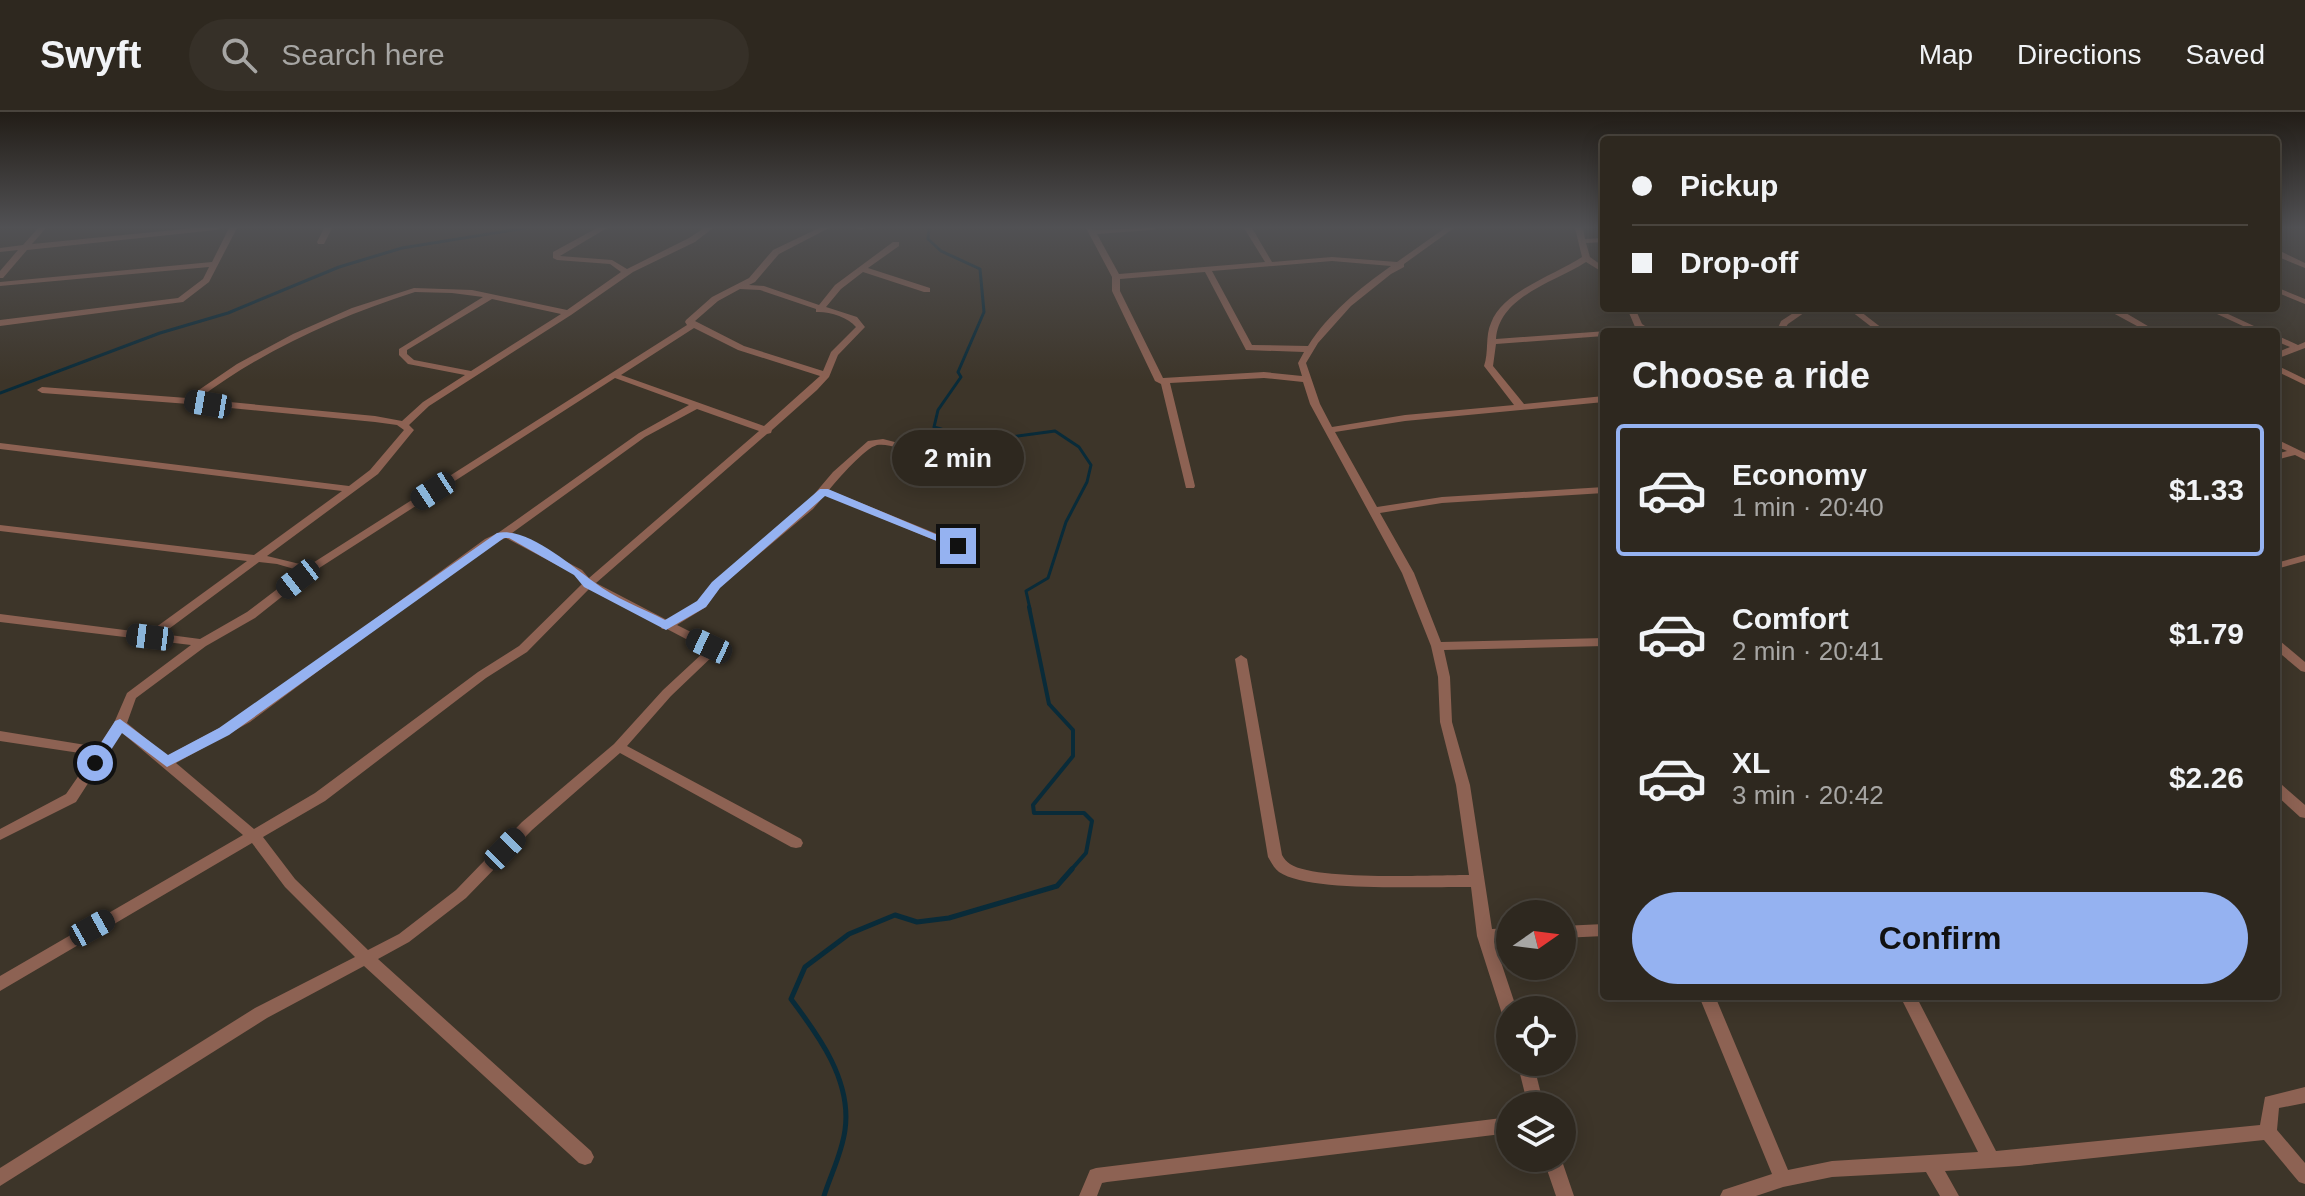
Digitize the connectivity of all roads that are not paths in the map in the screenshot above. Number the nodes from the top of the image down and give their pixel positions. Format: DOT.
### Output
graph roads {
  1 [pos="58,279"];
  2 [pos="204,279"];
  3 [pos="617,279"];
  4 [pos="749,279"];
  5 [pos="849,279"];
  6 [pos="892,279"];
  7 [pos="1116,279"];
  8 [pos="1212,279"];
  9 [pos="1383,279"];
  10 [pos="1549,279"];
  11 [pos="0,284"];
  12 [pos="741,287"];
  13 [pos="927,290"];
  14 [pos="2280,291"];
  15 [pos="2305,294"];
  16 [pos="489,297"];
  17 [pos="2293,297"];
  18 [pos="2305,302"];
  19 [pos="819,310"];
  20 [pos="1801,312"];
  21 [pos="1856,312"];
  22 [pos="2118,312"];
  23 [pos="2217,312"];
  24 [pos="568,313"];
  25 [pos="0,323"];
  26 [pos="691,326"];
  27 [pos="1782,328"];
  28 [pos="1878,328"];
  29 [pos="2147,328"];
  30 [pos="2254,328"];
  31 [pos="1600,333"];
  32 [pos="2280,339"];
  33 [pos="1493,342"];
  34 [pos="2302,346"];
  35 [pos="1309,349"];
  36 [pos="2280,354"];
  37 [pos="2280,371"];
  38 [pos="473,374"];
  39 [pos="614,375"];
  40 [pos="826,375"];
  41 [pos="1304,379"];
  42 [pos="1165,381"];
  43 [pos="2305,382"];
  44 [pos="42,390"];
  45 [pos="1600,399"];
  46 [pos="189,401"];
  47 [pos="697,405"];
  48 [pos="1522,408"];
  49 [pos="403,425"];
  50 [pos="1331,430"];
  51 [pos="768,431"];
  52 [pos="2280,444"];
  53 [pos="0,446"];
  54 [pos="915,450"];
  55 [pos="2303,456"];
  56 [pos="2280,457"];
  57 [pos="1190,486"];
  58 [pos="351,489"];
  59 [pos="1600,490"];
  60 [pos="824,491"];
  61 [pos="1376,510"];
  62 [pos="0,528"];
  63 [pos="501,535"];
  64 [pos="958,546"];
  65 [pos="2305,558"];
  66 [pos="258,559"];
  67 [pos="2280,565"];
  68 [pos="309,570"];
  69 [pos="588,584"];
  70 [pos="0,618"];
  71 [pos="666,626"];
  72 [pos="150,637"];
  73 [pos="1600,642"];
  74 [pos="202,643"];
  75 [pos="1437,646"];
  76 [pos="2280,647"];
  77 [pos="1241,659"];
  78 [pos="2305,668"];
  79 [pos="120,724"];
  80 [pos="0,736"];
  81 [pos="619,747"];
  82 [pos="103,752"];
  83 [pos="167,762"];
  84 [pos="2280,791"];
  85 [pos="2305,813"];
  86 [pos="0,835"];
  87 [pos="255,837"];
  88 [pos="796,843"];
  89 [pos="1475,881"];
  90 [pos="1600,930"];
  91 [pos="1576,931"];
  92 [pos="1496,935"];
  93 [pos="1485,936"];
  94 [pos="367,959"];
  95 [pos="0,984"];
  96 [pos="1504,996"];
  97 [pos="1709,1000"];
  98 [pos="1910,1000"];
  99 [pos="2305,1095"];
  100 [pos="1496,1127"];
  101 [pos="2268,1132"];
  102 [pos="585,1157"];
  103 [pos="1991,1160"];
  104 [pos="1931,1163"];
  105 [pos="1557,1172"];
  106 [pos="2305,1176"];
  107 [pos="0,1178"];
  108 [pos="1783,1179"];
  109 [pos="1088,1196"];
  110 [pos="1565,1196"];
  111 [pos="1729,1196"];
  112 [pos="1950,1196"];
  1 -- 11 [label="street"];
  2 -- 25 [label="street"];
  3 -- 24 [label="street"];
  4 -- 12 [label="street"];
  5 -- 19 [label="street"];
  6 -- 13 [label="street"];
  7 -- 42 [label="street"];
  8 -- 35 [label="street"];
  9 -- 35 [label="street"];
  10 -- 33 [label="street"];
  12 -- 19 [label="street"];
  12 -- 26 [label="street"];
  14 -- 17 [label="street"];
  15 -- 17 [label="street"];
  16 -- 24 [label="street"];
  16 -- 38 [label="street"];
  16 -- 46 [label="street"];
  17 -- 18 [label="street"];
  19 -- 40 [label="street"];
  20 -- 27 [label="street"];
  21 -- 28 [label="street"];
  22 -- 29 [label="street"];
  23 -- 30 [label="street"];
  24 -- 38 [label="street"];
  26 -- 39 [label="street"];
  26 -- 40 [label="street"];
  31 -- 33 [label="street"];
  32 -- 34 [label="street"];
  33 -- 48 [label="street"];
  34 -- 36 [label="street"];
  35 -- 41 [label="street"];
  37 -- 43 [label="street"];
  38 -- 49 [label="street"];
  39 -- 47 [label="street"];
  39 -- 68 [label="street"];
  40 -- 51 [label="street"];
  41 -- 42 [label="street"];
  41 -- 50 [label="street"];
  42 -- 57 [label="street"];
  44 -- 46 [label="street"];
  45 -- 48 [label="street"];
  46 -- 49 [label="street"];
  47 -- 51 [label="street"];
  47 -- 63 [label="street"];
  48 -- 50 [label="street"];
  49 -- 58 [label="street"];
  50 -- 61 [label="street"];
  51 -- 69 [label="street"];
  52 -- 55 [label="street"];
  53 -- 58 [label="street"];
  54 -- 60 [label="street"];
  55 -- 56 [label="street"];
  58 -- 66 [label="street"];
  59 -- 61 [label="street"];
  60 -- 64 [label="street"];
  60 -- 71 [label="street"];
  61 -- 75 [label="street"];
  62 -- 66 [label="street"];
  63 -- 69 [label="street"];
  63 -- 83 [label="street"];
  65 -- 67 [label="street"];
  66 -- 68 [label="street"];
  66 -- 72 [label="street"];
  68 -- 74 [label="street"];
  69 -- 71 [label="street"];
  69 -- 87 [label="street"];
  70 -- 72 [label="street"];
  71 -- 81 [label="street"];
  72 -- 74 [label="street"];
  73 -- 75 [label="street"];
  74 -- 79 [label="street"];
  75 -- 89 [label="street"];
  76 -- 78 [label="street"];
  77 -- 89 [label="street"];
  79 -- 82 [label="street"];
  79 -- 83 [label="street"];
  80 -- 82 [label="street"];
  81 -- 88 [label="street"];
  81 -- 94 [label="street"];
  82 -- 86 [label="street"];
  83 -- 87 [label="street"];
  84 -- 85 [label="street"];
  87 -- 94 [label="street"];
  87 -- 95 [label="street"];
  89 -- 93 [label="street"];
  90 -- 91 [label="street"];
  92 -- 93 [label="street"];
  93 -- 96 [label="street"];
  94 -- 102 [label="street"];
  94 -- 107 [label="street"];
  97 -- 108 [label="street"];
  98 -- 103 [label="street"];
  99 -- 101 [label="street"];
  100 -- 109 [label="street"];
  101 -- 103 [label="street"];
  101 -- 106 [label="street"];
  103 -- 104 [label="street"];
  104 -- 108 [label="street"];
  104 -- 112 [label="street"];
  105 -- 110 [label="street"];
  108 -- 111 [label="street"];
}
